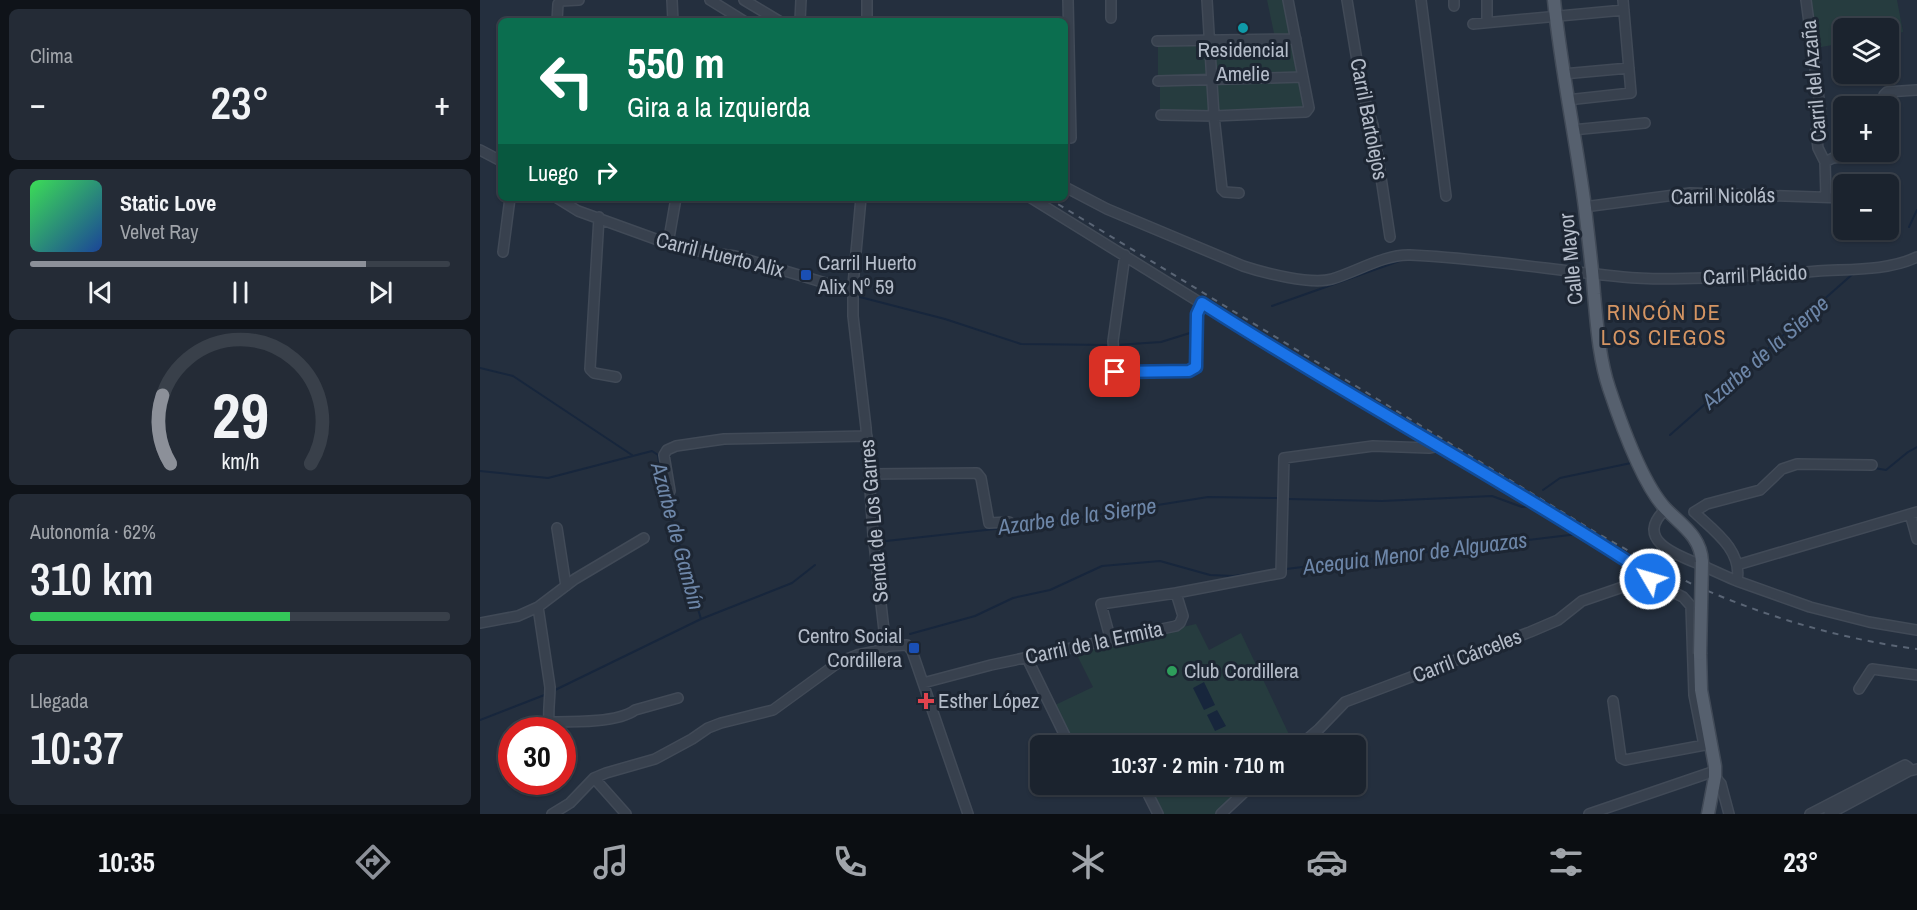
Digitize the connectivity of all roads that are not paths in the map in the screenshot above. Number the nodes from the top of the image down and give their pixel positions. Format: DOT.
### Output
graph roads {
  1 [pos="579,0"];
  2 [pos="672,0"];
  3 [pos="710,0"];
  4 [pos="744,0"];
  5 [pos="801,0"];
  6 [pos="867,0"];
  7 [pos="1068,0"];
  8 [pos="1111,0"];
  9 [pos="1207,0"];
  10 [pos="1288,0"];
  11 [pos="1347,0"];
  12 [pos="1421,0"];
  13 [pos="1487,0"];
  14 [pos="1554,0"];
  15 [pos="1623,0"];
  16 [pos="1806,0"];
  17 [pos="1624,10"];
  18 [pos="1556,15"];
  19 [pos="800,17"];
  20 [pos="556,18"];
  21 [pos="673,18"];
  22 [pos="739,18"];
  23 [pos="773,18"];
  24 [pos="867,18"];
  25 [pos="1111,18"];
  26 [pos="1487,22"];
  27 [pos="1473,24"];
  28 [pos="1296,39"];
  29 [pos="1157,41"];
  30 [pos="1209,41"];
  31 [pos="1629,68"];
  32 [pos="1563,74"];
  33 [pos="1303,77"];
  34 [pos="1212,80"];
  35 [pos="1158,81"];
  36 [pos="1916,90"];
  37 [pos="1884,96"];
  38 [pos="1567,100"];
  39 [pos="1161,115"];
  40 [pos="1214,116"];
  41 [pos="1645,123"];
  42 [pos="1572,130"];
  43 [pos="1071,138"];
  44 [pos="480,150"];
  45 [pos="1833,158"];
  46 [pos="498,159"];
  47 [pos="1825,162"];
  48 [pos="1068,189"];
  49 [pos="1239,193"];
  50 [pos="1446,196"];
  51 [pos="1826,197"];
  52 [pos="1833,197"];
  53 [pos="510,201"];
  54 [pos="562,201"];
  55 [pos="675,201"];
  56 [pos="861,201"];
  57 [pos="1036,201"];
  58 [pos="1584,207"];
  59 [pos="599,217"];
  60 [pos="1390,237"];
  61 [pos="668,244"];
  62 [pos="503,252"];
  63 [pos="1125,255"];
  64 [pos="1917,258"];
  65 [pos="1593,273"];
  66 [pos="852,291"];
  67 [pos="1202,303"];
  68 [pos="616,377"];
  69 [pos="867,436"];
  70 [pos="1439,446"];
  71 [pos="1872,465"];
  72 [pos="869,474"];
  73 [pos="670,491"];
  74 [pos="1664,506"];
  75 [pos="1914,513"];
  76 [pos="1009,522"];
  77 [pos="557,528"];
  78 [pos="644,538"];
  79 [pos="1917,539"];
  80 [pos="1737,565"];
  81 [pos="1644,579"];
  82 [pos="1737,581"];
  83 [pos="566,586"];
  84 [pos="1176,593"];
  85 [pos="538,607"];
  86 [pos="480,623"];
  87 [pos="1917,630"];
  88 [pos="1111,641"];
  89 [pos="888,645"];
  90 [pos="1027,658"];
  91 [pos="1917,675"];
  92 [pos="923,683"];
  93 [pos="1859,690"];
  94 [pos="678,698"];
  95 [pos="1613,701"];
  96 [pos="1065,735"];
  97 [pos="1312,735"];
  98 [pos="1708,744"];
  99 [pos="1913,770"];
  100 [pos="1715,774"];
  101 [pos="594,778"];
  102 [pos="1148,795"];
  103 [pos="1241,795"];
  104 [pos="1825,812"];
  105 [pos="552,814"];
  106 [pos="626,814"];
  107 [pos="968,814"];
  108 [pos="1158,814"];
  109 [pos="1221,814"];
  110 [pos="1589,814"];
  111 [pos="1708,814"];
  112 [pos="1729,814"];
  113 [pos="1810,814"];
  1 -- 20 [label="street"];
  2 -- 21 [label="street"];
  3 -- 22 [label="street"];
  4 -- 23 [label="street"];
  5 -- 19 [label="street"];
  6 -- 24 [label="street"];
  7 -- 43 [label="street"];
  8 -- 25 [label="street"];
  9 -- 30 [label="street"];
  10 -- 28 [label="street"];
  11 -- 60 [label="street, Carril Bartolejos"];
  12 -- 50 [label="street"];
  13 -- 26 [label="street"];
  14 -- 18 [label="main road, Calle Mayor"];
  15 -- 17 [label="street"];
  16 -- 47 [label="street, Carril del Azaña"];
  17 -- 18 [label="street"];
  17 -- 31 [label="street"];
  18 -- 26 [label="street"];
  18 -- 32 [label="main road, Calle Mayor"];
  26 -- 27 [label="street"];
  28 -- 30 [label="street"];
  28 -- 33 [label="street"];
  29 -- 30 [label="street"];
  30 -- 34 [label="street"];
  31 -- 32 [label="street"];
  31 -- 38 [label="street"];
  32 -- 38 [label="main road, Calle Mayor"];
  33 -- 34 [label="street"];
  33 -- 40 [label="street"];
  34 -- 35 [label="street"];
  34 -- 40 [label="street"];
  36 -- 37 [label="street"];
  38 -- 42 [label="main road, Calle Mayor"];
  39 -- 40 [label="street"];
  40 -- 49 [label="street"];
  41 -- 42 [label="street"];
  42 -- 58 [label="main road, Calle Mayor"];
  44 -- 46 [label="street"];
  45 -- 47 [label="street"];
  47 -- 51 [label="street, Carril del Azaña"];
  48 -- 65 [label="street, Carril Plácido"];
  51 -- 52 [label="street, Carril Nicolás"];
  51 -- 58 [label="street, Carril Nicolás"];
  53 -- 62 [label="street"];
  54 -- 59 [label="street, Carril Huerto Alix"];
  55 -- 61 [label="street"];
  56 -- 66 [label="street, Senda de Los Garres"];
  57 -- 63 [label="street"];
  58 -- 65 [label="main road, Calle Mayor"];
  59 -- 61 [label="street, Carril Huerto Alix"];
  59 -- 68 [label="street"];
  61 -- 66 [label="street, Carril Huerto Alix"];
  63 -- 67 [label="street"];
  63 -- 67 [label="street"];
  64 -- 65 [label="street, Carril Plácido"];
  65 -- 74 [label="main road, Calle Mayor"];
  66 -- 69 [label="street, Senda de Los Garres"];
  67 -- 70 [label="street"];
  69 -- 72 [label="street, Senda de Los Garres"];
  69 -- 73 [label="street"];
  70 -- 81 [label="street"];
  70 -- 84 [label="street, Carril de la Ermita"];
  71 -- 80 [label="street"];
  72 -- 76 [label="street"];
  72 -- 89 [label="street, Senda de Los Garres"];
  74 -- 82 [label="street"];
  74 -- 98 [label="main road, Calle Mayor, bridge"];
  75 -- 79 [label="street"];
  75 -- 80 [label="street"];
  77 -- 83 [label="street"];
  78 -- 83 [label="street"];
  80 -- 82 [label="street"];
  81 -- 97 [label="street, Carril Cárceles"];
  81 -- 98 [label="street"];
  82 -- 87 [label="street"];
  83 -- 85 [label="street"];
  84 -- 88 [label="street, Carril de la Ermita"];
  84 -- 88 [label="street"];
  85 -- 86 [label="street"];
  85 -- 94 [label="street"];
  88 -- 90 [label="street, Carril de la Ermita"];
  89 -- 92 [label="street"];
  89 -- 101 [label="street"];
  90 -- 92 [label="street, Carril de la Ermita"];
  90 -- 96 [label="street"];
  91 -- 93 [label="street"];
  92 -- 107 [label="street"];
  95 -- 98 [label="street"];
  98 -- 100 [label="main road"];
  99 -- 104 [label="street"];
  100 -- 110 [label="street"];
  100 -- 111 [label="main road"];
  100 -- 112 [label="street"];
  101 -- 105 [label="street"];
  101 -- 106 [label="street"];
  102 -- 108 [label="street"];
  103 -- 109 [label="street"];
  104 -- 113 [label="street"];
}
